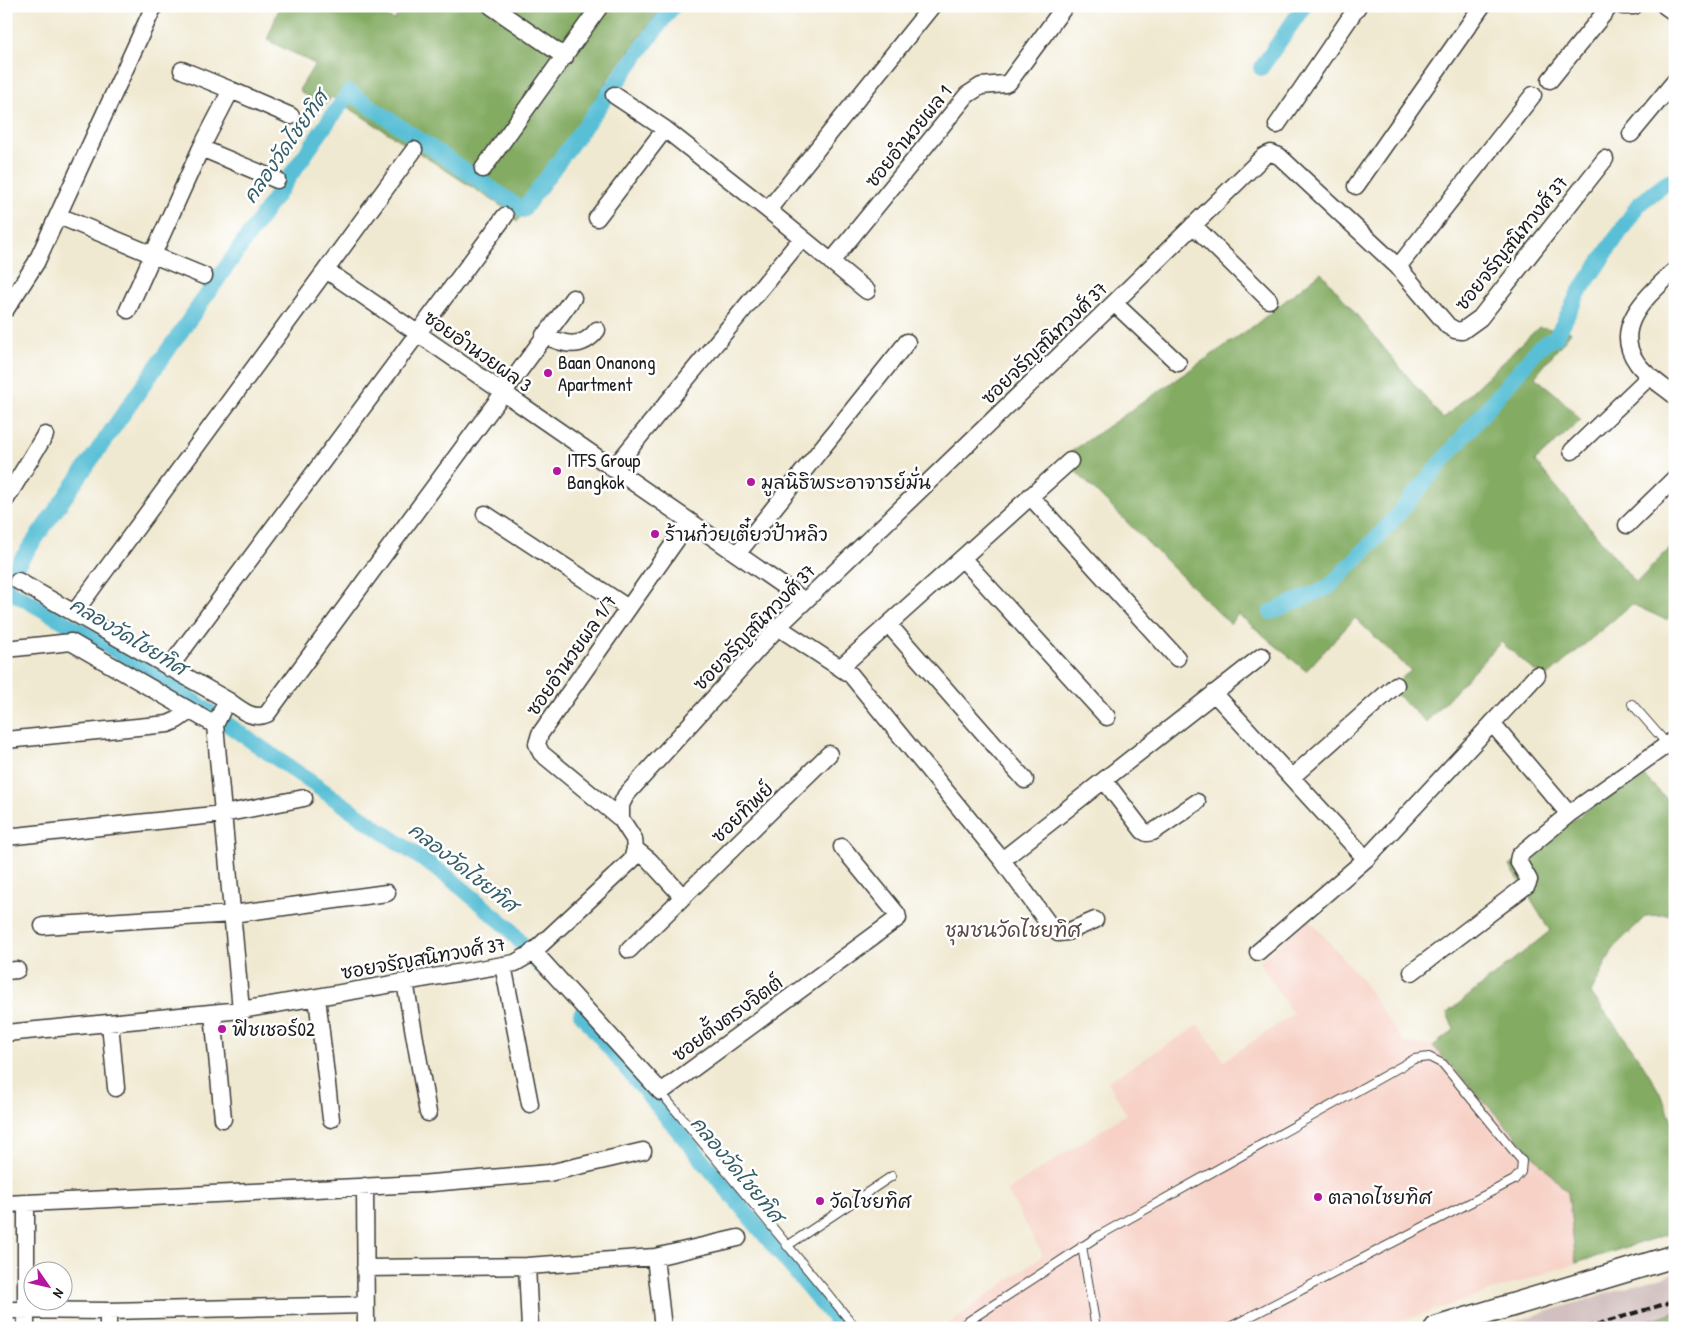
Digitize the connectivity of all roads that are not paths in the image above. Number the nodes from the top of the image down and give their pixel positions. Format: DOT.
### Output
graph roads {
  1 [pos="154,6"];
  2 [pos="491,6"];
  3 [pos="600,6"];
  4 [pos="932,6"];
  5 [pos="1358,6"];
  6 [pos="1482,6"];
  7 [pos="1610,6"];
  8 [pos="1623,6"];
  9 [pos="1634,6"];
  10 [pos="1665,6"];
  11 [pos="1063,7"];
  12 [pos="1675,13"];
  13 [pos="565,57"];
  14 [pos="182,70"];
  15 [pos="1550,80"];
  16 [pos="1675,81"];
  17 [pos="231,90"];
  18 [pos="614,95"];
  19 [pos="1533,95"];
  20 [pos="291,116"];
  21 [pos="1277,125"];
  22 [pos="666,129"];
  23 [pos="1631,134"];
  24 [pos="201,148"];
  25 [pos="414,150"];
  26 [pos="1605,159"];
  27 [pos="483,169"];
  28 [pos="276,180"];
  29 [pos="1356,186"];
  30 [pos="768,210"];
  31 [pos="58,216"];
  32 [pos="505,216"];
  33 [pos="597,218"];
  34 [pos="1194,225"];
  35 [pos="802,238"];
  36 [pos="153,255"];
  37 [pos="831,262"];
  38 [pos="1398,266"];
  39 [pos="326,270"];
  40 [pos="1675,270"];
  41 [pos="204,276"];
  42 [pos="867,291"];
  43 [pos="573,298"];
  44 [pos="1269,300"];
  45 [pos="1114,303"];
  46 [pos="6,308"];
  47 [pos="128,310"];
  48 [pos="597,330"];
  49 [pos="418,333"];
  50 [pos="544,335"];
  51 [pos="907,342"];
  52 [pos="1178,363"];
  53 [pos="1650,376"];
  54 [pos="502,392"];
  55 [pos="1675,396"];
  56 [pos="45,435"];
  57 [pos="1572,451"];
  58 [pos="1070,461"];
  59 [pos="613,468"];
  60 [pos="1675,478"];
  61 [pos="1030,496"];
  62 [pos="6,499"];
  63 [pos="485,514"];
  64 [pos="689,522"];
  65 [pos="1627,525"];
  66 [pos="737,554"];
  67 [pos="962,558"];
  68 [pos="18,581"];
  69 [pos="805,601"];
  70 [pos="628,608"];
  71 [pos="74,613"];
  72 [pos="888,624"];
  73 [pos="778,627"];
  74 [pos="6,649"];
  75 [pos="1262,656"];
  76 [pos="1177,658"];
  77 [pos="841,667"];
  78 [pos="169,668"];
  79 [pos="1537,675"];
  80 [pos="1396,685"];
  81 [pos="1214,693"];
  82 [pos="1632,704"];
  83 [pos="190,711"];
  84 [pos="220,715"];
  85 [pos="1107,718"];
  86 [pos="1492,723"];
  87 [pos="6,740"];
  88 [pos="1671,742"];
  89 [pos="828,754"];
  90 [pos="1292,777"];
  91 [pos="1025,780"];
  92 [pos="1104,780"];
  93 [pos="304,798"];
  94 [pos="1196,802"];
  95 [pos="223,814"];
  96 [pos="1569,814"];
  97 [pos="621,819"];
  98 [pos="6,837"];
  99 [pos="842,847"];
  100 [pos="635,849"];
  101 [pos="1366,858"];
  102 [pos="1002,860"];
  103 [pos="388,893"];
  104 [pos="683,897"];
  105 [pos="232,914"];
  106 [pos="1095,920"];
  107 [pos="43,926"];
  108 [pos="630,950"];
  109 [pos="532,952"];
  110 [pos="1258,952"];
  111 [pos="509,964"];
  112 [pos="1412,972"];
  113 [pos="405,982"];
  114 [pos="317,997"];
  115 [pos="241,1010"];
  116 [pos="214,1013"];
  117 [pos="110,1023"];
  118 [pos="6,1033"];
  119 [pos="116,1088"];
  120 [pos="667,1100"];
  121 [pos="530,1104"];
  122 [pos="428,1113"];
  123 [pos="223,1119"];
  124 [pos="331,1120"];
  125 [pos="643,1151"];
  126 [pos="892,1176"];
  127 [pos="365,1186"];
  128 [pos="6,1204"];
  129 [pos="26,1204"];
  130 [pos="738,1238"];
  131 [pos="787,1246"];
  132 [pos="1082,1246"];
  133 [pos="1675,1256"];
  134 [pos="655,1257"];
  135 [pos="26,1262"];
  136 [pos="527,1266"];
  137 [pos="365,1268"];
  138 [pos="365,1305"];
  139 [pos="6,1310"];
  140 [pos="22,1311"];
  141 [pos="72,1311"];
  142 [pos="108,1311"];
  143 [pos="26,1312"];
  144 [pos="26,1328"];
  145 [pos="108,1328"];
  146 [pos="366,1328"];
  147 [pos="530,1328"];
  148 [pos="663,1328"];
  149 [pos="856,1328"];
  150 [pos="958,1328"];
  151 [pos="1096,1328"];
  152 [pos="1228,1328"];
  153 [pos="1436,1328"];
  1 -- 31 [label="street"];
  2 -- 13 [label="street"];
  3 -- 13 [label="street"];
  4 -- 30 [label="street"];
  5 -- 21 [label="street"];
  6 -- 29 [label="street"];
  7 -- 15 [label="street"];
  8 -- 9 [label="street"];
  10 -- 12 [label="street"];
  11 -- 37 [label="street, ซอยอำนวยผล 1"];
  13 -- 27 [label="street"];
  14 -- 17 [label="street"];
  16 -- 23 [label="street"];
  17 -- 20 [label="street"];
  17 -- 24 [label="street"];
  18 -- 22 [label="street"];
  19 -- 38 [label="street"];
  22 -- 30 [label="street"];
  22 -- 33 [label="street"];
  24 -- 28 [label="street"];
  24 -- 36 [label="street"];
  25 -- 39 [label="street"];
  26 -- 38 [label="street, ซอยจรัญสนิทวงศ์ 37"];
  30 -- 35 [label="street"];
  31 -- 36 [label="street"];
  31 -- 46 [label="street"];
  32 -- 49 [label="street"];
  34 -- 38 [label="street, ซอยจรัญสนิทวงศ์ 37"];
  34 -- 44 [label="street"];
  34 -- 45 [label="street, ซอยจรัญสนิทวงศ์ 37"];
  35 -- 37 [label="street"];
  35 -- 59 [label="street"];
  36 -- 41 [label="street"];
  36 -- 47 [label="street"];
  37 -- 42 [label="street"];
  39 -- 49 [label="street, ซอยอำนวยผล 3"];
  39 -- 71 [label="street"];
  40 -- 53 [label="street"];
  43 -- 50 [label="street"];
  45 -- 52 [label="street"];
  45 -- 69 [label="street, ซอยจรัญสนิทวงศ์ 37"];
  48 -- 50 [label="street"];
  49 -- 54 [label="street, ซอยอำนวยผล 3"];
  49 -- 78 [label="street"];
  50 -- 54 [label="street"];
  51 -- 66 [label="street"];
  53 -- 55 [label="street"];
  53 -- 57 [label="street"];
  54 -- 59 [label="street, ซอยอำนวยผล 3"];
  54 -- 84 [label="street"];
  56 -- 62 [label="street"];
  58 -- 61 [label="street"];
  59 -- 64 [label="street, ซอยอำนวยผล 3"];
  60 -- 65 [label="street"];
  61 -- 67 [label="street"];
  61 -- 76 [label="street"];
  63 -- 70 [label="street"];
  64 -- 66 [label="street, ซอยอำนวยผล 3"];
  64 -- 70 [label="street, ซอยอำนวยผล 1/7"];
  66 -- 69 [label="street, ซอยอำนวยผล 3"];
  67 -- 72 [label="street"];
  67 -- 85 [label="street"];
  68 -- 71 [label="street"];
  69 -- 73 [label="street, ซอยจรัญสนิทวงศ์ 37"];
  70 -- 97 [label="street, ซอยอำนวยผล 1/7"];
  71 -- 78 [label="street"];
  72 -- 77 [label="street"];
  72 -- 91 [label="street"];
  73 -- 77 [label="street"];
  73 -- 97 [label="street, ซอยจรัญสนิทวงศ์ 37"];
  74 -- 83 [label="street"];
  75 -- 81 [label="street"];
  77 -- 102 [label="street"];
  78 -- 84 [label="street"];
  79 -- 86 [label="street"];
  80 -- 90 [label="street"];
  81 -- 90 [label="street"];
  81 -- 92 [label="street"];
  82 -- 88 [label="lane"];
  83 -- 84 [label="street"];
  83 -- 87 [label="street"];
  84 -- 95 [label="street"];
  86 -- 96 [label="street"];
  86 -- 101 [label="street"];
  88 -- 96 [label="street"];
  89 -- 104 [label="street, ซอยทิพย์"];
  90 -- 101 [label="street"];
  92 -- 94 [label="street"];
  92 -- 102 [label="street"];
  93 -- 95 [label="street"];
  95 -- 98 [label="street"];
  95 -- 105 [label="street"];
  96 -- 112 [label="street"];
  97 -- 100 [label="street"];
  99 -- 109 [label="street, ซอยตั้งตรงจิตต์"];
  100 -- 104 [label="street"];
  100 -- 109 [label="street, ซอยจรัญสนิทวงศ์ 37"];
  101 -- 110 [label="street"];
  102 -- 106 [label="street"];
  103 -- 105 [label="street"];
  104 -- 108 [label="street, ซอยทิพย์"];
  105 -- 107 [label="street"];
  105 -- 115 [label="street"];
  109 -- 111 [label="street, ซอยจรัญสนิทวงศ์ 37"];
  111 -- 113 [label="street, ซอยจรัญสนิทวงศ์ 37"];
  111 -- 121 [label="street"];
  113 -- 114 [label="street, ซอยจรัญสนิทวงศ์ 37"];
  113 -- 122 [label="street"];
  114 -- 115 [label="street, ซอยจรัญสนิทวงศ์ 37"];
  114 -- 124 [label="street"];
  115 -- 116 [label="street, ซอยจรัญสนิทวงศ์ 37"];
  116 -- 117 [label="street, ซอยจรัญสนิทวงศ์ 37"];
  116 -- 123 [label="street"];
  117 -- 118 [label="street, ซอยจรัญสนิทวงศ์ 37"];
  117 -- 119 [label="street"];
  120 -- 131 [label="lane"];
  125 -- 127 [label="street"];
  126 -- 131 [label="lane"];
  127 -- 129 [label="street"];
  127 -- 137 [label="street"];
  128 -- 129 [label="street"];
  129 -- 135 [label="street"];
  130 -- 134 [label="street"];
  131 -- 149 [label="lane"];
  132 -- 150 [label="lane"];
  132 -- 151 [label="lane"];
  132 -- 152 [label="lane"];
  133 -- 153 [label="main road"];
  134 -- 136 [label="street"];
  134 -- 148 [label="street"];
  136 -- 137 [label="street"];
  136 -- 147 [label="street"];
  137 -- 138 [label="street"];
  138 -- 142 [label="street"];
  138 -- 146 [label="street"];
  139 -- 140 [label="street"];
  141 -- 142 [label="street"];
  142 -- 145 [label="street"];
  143 -- 144 [label="street"];
}
